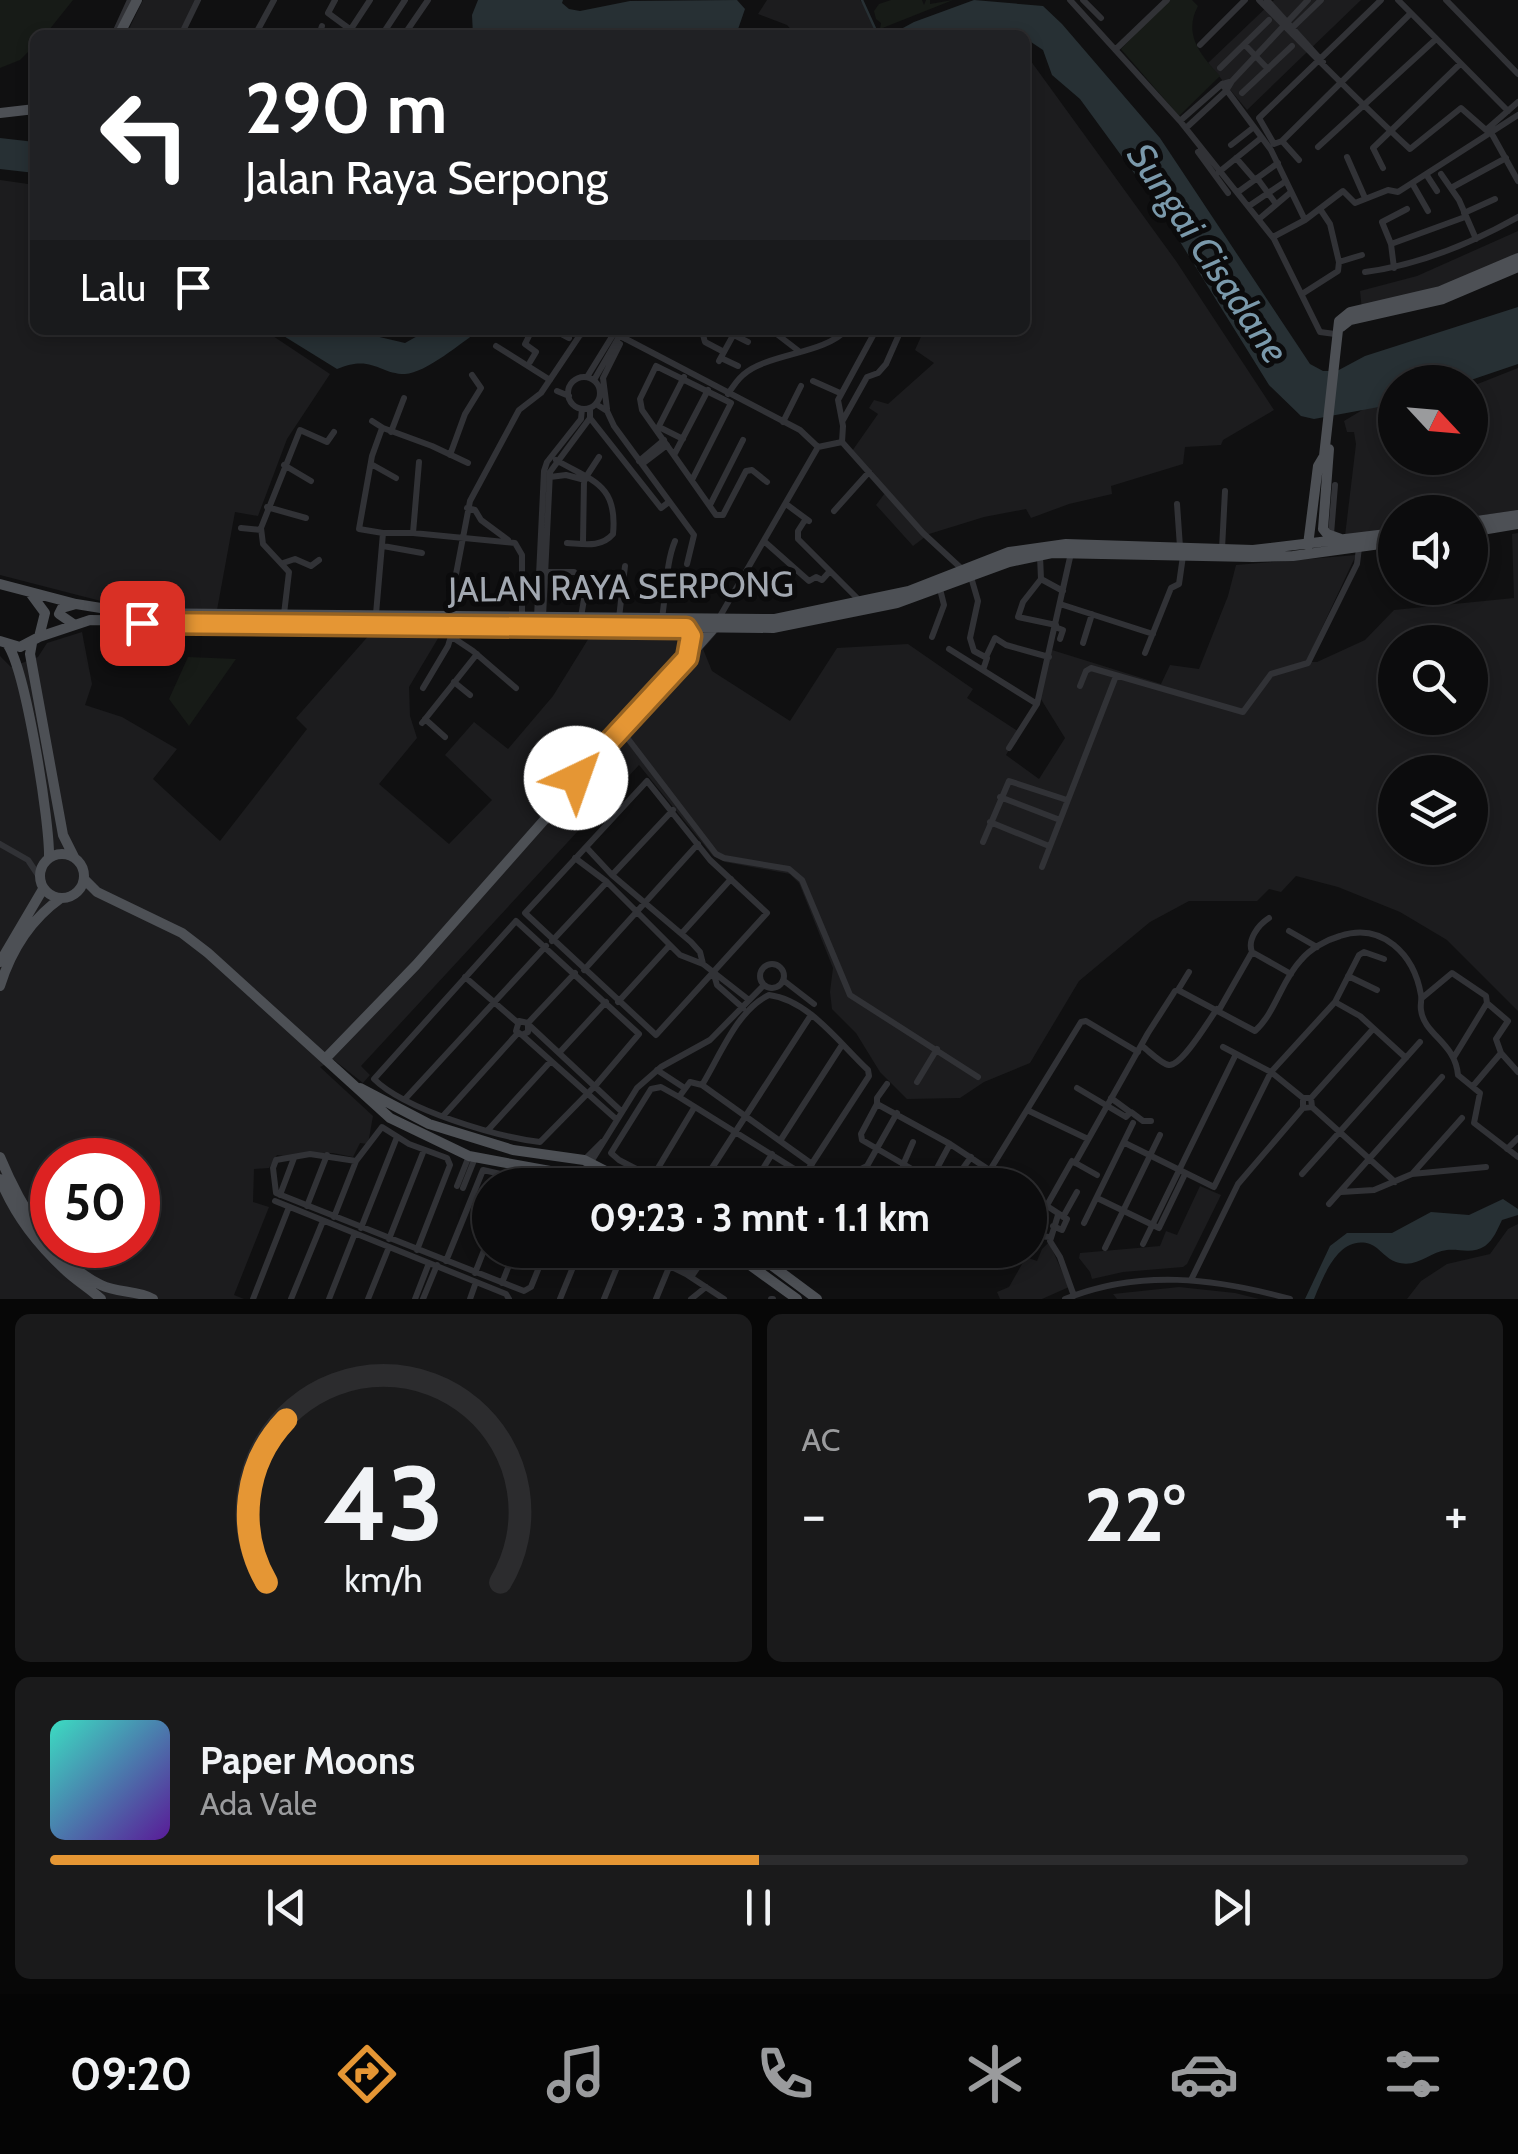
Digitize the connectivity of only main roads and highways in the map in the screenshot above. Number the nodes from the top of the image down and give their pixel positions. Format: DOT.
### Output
graph roads {
  1 [pos="134,0"];
  2 [pos="119,30"];
  3 [pos="30,107"];
  4 [pos="0,110"];
  5 [pos="1518,258"];
  6 [pos="1518,267"];
  7 [pos="1355,315"];
  8 [pos="1327,448"];
  9 [pos="1518,515"];
  10 [pos="1488,519"];
  11 [pos="1518,524"];
  12 [pos="1488,529"];
  13 [pos="1378,535"];
  14 [pos="1320,544"];
  15 [pos="1378,545"];
  16 [pos="1181,552"];
  17 [pos="967,574"];
  18 [pos="0,584"];
  19 [pos="18,590"];
  20 [pos="31,593"];
  21 [pos="0,596"];
  22 [pos="76,604"];
  23 [pos="868,604"];
  24 [pos="716,623"];
  25 [pos="73,624"];
  26 [pos="451,626"];
  27 [pos="686,628"];
  28 [pos="4,643"];
  29 [pos="34,644"];
  30 [pos="15,658"];
  31 [pos="687,658"];
  32 [pos="74,857"];
  33 [pos="48,859"];
  34 [pos="84,879"];
  35 [pos="42,884"];
  36 [pos="97,892"];
  37 [pos="61,898"];
  38 [pos="48,907"];
  39 [pos="0,962"];
  40 [pos="0,986"];
  41 [pos="324,1057"];
  42 [pos="355,1085"];
  43 [pos="554,1156"];
  44 [pos="0,1157"];
  45 [pos="533,1168"];
  46 [pos="551,1168"];
  47 [pos="600,1168"];
  48 [pos="0,1179"];
  49 [pos="768,1268"];
  50 [pos="769,1268"];
  51 [pos="136,1294"];
  52 [pos="101,1299"];
  53 [pos="125,1299"];
  54 [pos="153,1299"];
  55 [pos="796,1299"];
  56 [pos="817,1299"];
  1 -- 2 [label="main road"];
  3 -- 4 [label="main road"];
  5 -- 7 [label="main road"];
  6 -- 7 [label="main road"];
  7 -- 8 [label="main road"];
  8 -- 14 [label="main road"];
  8 -- 14 [label="main road"];
  9 -- 10 [label="main road"];
  11 -- 12 [label="main road"];
  13 -- 14 [label="main road"];
  14 -- 15 [label="main road, JALAN RAYA SERPONG"];
  14 -- 16 [label="main road, JALAN RAYA SERPONG"];
  14 -- 16 [label="main road, JALAN RAYA SERPONG"];
  16 -- 17 [label="main road, JALAN RAYA SERPONG"];
  16 -- 17 [label="main road, JALAN RAYA SERPONG"];
  17 -- 23 [label="main road, JALAN RAYA SERPONG"];
  17 -- 23 [label="main road, JALAN RAYA SERPONG"];
  18 -- 19 [label="main road"];
  19 -- 20 [label="main road, JALAN RAYA SERPONG"];
  19 -- 21 [label="main road"];
  20 -- 22 [label="main road, JALAN RAYA SERPONG"];
  20 -- 29 [label="main road"];
  22 -- 25 [label="main road"];
  22 -- 26 [label="main road, JALAN RAYA SERPONG"];
  23 -- 24 [label="main road, JALAN RAYA SERPONG"];
  24 -- 26 [label="main road, JALAN RAYA SERPONG"];
  24 -- 27 [label="main road, JALAN RAYA SERPONG"];
  24 -- 31 [label="main road"];
  25 -- 26 [label="main road, JALAN RAYA SERPONG"];
  25 -- 29 [label="main road, JALAN RAYA SERPONG"];
  26 -- 27 [label="main road, JALAN RAYA SERPONG"];
  27 -- 31 [label="main road"];
  28 -- 29 [label="main road"];
  28 -- 30 [label="main road"];
  29 -- 30 [label="main road"];
  29 -- 32 [label="main road"];
  30 -- 33 [label="main road"];
  31 -- 41 [label="main road"];
  32 -- 33 [label="main road"];
  32 -- 34 [label="main road"];
  33 -- 35 [label="main road"];
  34 -- 36 [label="main road"];
  34 -- 37 [label="main road"];
  35 -- 37 [label="main road"];
  35 -- 39 [label="main road"];
  36 -- 38 [label="main road"];
  36 -- 41 [label="main road"];
  37 -- 38 [label="main road"];
  38 -- 40 [label="main road"];
  41 -- 42 [label="main road"];
  42 -- 43 [label="main road"];
  42 -- 45 [label="main road"];
  43 -- 46 [label="main road"];
  43 -- 47 [label="main road"];
  44 -- 51 [label="main road"];
  48 -- 52 [label="main road"];
  49 -- 55 [label="main road"];
  50 -- 56 [label="main road"];
  51 -- 53 [label="main road"];
  51 -- 54 [label="main road"];
}
